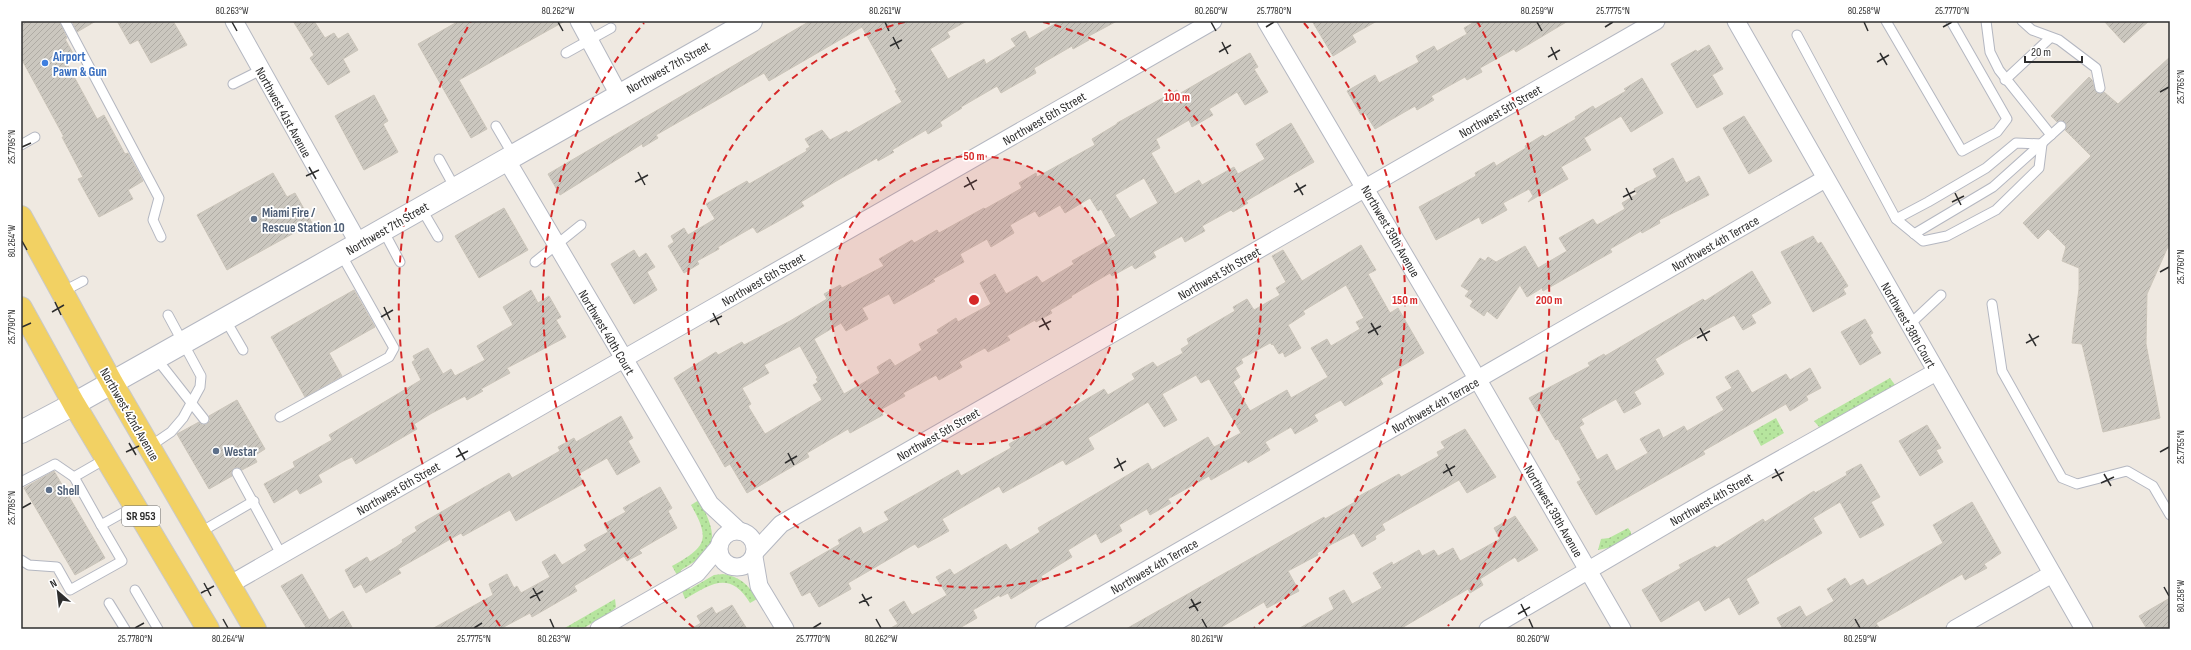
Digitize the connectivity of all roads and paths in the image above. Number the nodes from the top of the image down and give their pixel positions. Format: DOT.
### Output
graph roads {
  1 [pos="65,21"];
  2 [pos="234,21"];
  3 [pos="579,21"];
  4 [pos="1213,21"];
  5 [pos="1266,21"];
  6 [pos="1656,21"];
  7 [pos="1736,21"];
  8 [pos="1886,21"];
  9 [pos="1951,21"];
  10 [pos="1986,21"];
  11 [pos="2022,21"];
  12 [pos="746,22"];
  13 [pos="611,28"];
  14 [pos="1797,35"];
  15 [pos="2050,38"];
  16 [pos="589,40"];
  17 [pos="566,53"];
  18 [pos="261,70"];
  19 [pos="2005,80"];
  20 [pos="233,84"];
  21 [pos="2100,88"];
  22 [pos="619,95"];
  23 [pos="496,126"];
  24 [pos="2061,126"];
  25 [pos="2051,135"];
  26 [pos="35,137"];
  27 [pos="2042,144"];
  28 [pos="21,145"];
  29 [pos="509,157"];
  30 [pos="439,159"];
  31 [pos="1825,179"];
  32 [pos="455,188"];
  33 [pos="1366,189"];
  34 [pos="421,208"];
  35 [pos="21,217"];
  36 [pos="1896,219"];
  37 [pos="581,225"];
  38 [pos="383,230"];
  39 [pos="1914,234"];
  40 [pos="161,237"];
  41 [pos="438,237"];
  42 [pos="556,246"];
  43 [pos="350,249"];
  44 [pos="400,262"];
  45 [pos="535,262"];
  46 [pos="83,281"];
  47 [pos="62,292"];
  48 [pos="1941,295"];
  49 [pos="1992,304"];
  50 [pos="21,308"];
  51 [pos="168,315"];
  52 [pos="225,319"];
  53 [pos="1909,325"];
  54 [pos="183,343"];
  55 [pos="243,350"];
  56 [pos="156,358"];
  57 [pos="623,359"];
  58 [pos="1936,372"];
  59 [pos="1478,380"];
  60 [pos="112,383"];
  61 [pos="192,402"];
  62 [pos="74,404"];
  63 [pos="280,417"];
  64 [pos="204,419"];
  65 [pos="21,432"];
  66 [pos="149,447"];
  67 [pos="107,458"];
  68 [pos="237,473"];
  69 [pos="74,477"];
  70 [pos="21,482"];
  71 [pos="254,501"];
  72 [pos="710,504"];
  73 [pos="135,506"];
  74 [pos="2170,515"];
  75 [pos="781,524"];
  76 [pos="102,525"];
  77 [pos="741,532"];
  78 [pos="198,534"];
  79 [pos="719,545"];
  80 [pos="281,554"];
  81 [pos="755,554"];
  82 [pos="21,560"];
  83 [pos="733,566"];
  84 [pos="1588,571"];
  85 [pos="697,573"];
  86 [pos="2052,574"];
  87 [pos="229,584"];
  88 [pos="759,586"];
  89 [pos="135,590"];
  90 [pos="109,603"];
  91 [pos="124,629"];
  92 [pos="158,629"];
  93 [pos="208,629"];
  94 [pos="255,629"];
  95 [pos="599,629"];
  96 [pos="784,629"];
  97 [pos="1044,629"];
  98 [pos="1488,629"];
  99 [pos="1622,629"];
  100 [pos="1954,629"];
  101 [pos="2084,629"];
  1 -- 40 [label="lane"];
  2 -- 18 [label="street, Northwest 41st Avenue"];
  3 -- 16 [label="street"];
  4 -- 57 [label="street, Northwest 6th Street"];
  5 -- 33 [label="street, Northwest 39th Avenue"];
  6 -- 33 [label="street, Northwest 5th Street"];
  7 -- 31 [label="street, Northwest 38th Court"];
  8 -- 9 [label="lane"];
  10 -- 19 [label="lane"];
  11 -- 15 [label="lane"];
  12 -- 22 [label="main road, Northwest 7th Street"];
  13 -- 16 [label="lane"];
  14 -- 36 [label="lane"];
  15 -- 19 [label="lane"];
  15 -- 21 [label="lane"];
  16 -- 17 [label="lane"];
  16 -- 22 [label="street"];
  18 -- 20 [label="lane"];
  18 -- 43 [label="street, Northwest 41st Avenue"];
  19 -- 25 [label="lane"];
  22 -- 29 [label="main road, Northwest 7th Street"];
  23 -- 29 [label="lane"];
  24 -- 25 [label="lane"];
  25 -- 27 [label="lane"];
  26 -- 28 [label="lane"];
  27 -- 36 [label="lane"];
  27 -- 39 [label="lane"];
  27 -- 39 [label="lane"];
  29 -- 32 [label="main road, Northwest 7th Street"];
  29 -- 42 [label="street, Northwest 40th Court"];
  30 -- 32 [label="lane"];
  31 -- 53 [label="street, Northwest 38th Court"];
  31 -- 59 [label="street, Northwest 4th Terrace"];
  32 -- 34 [label="main road, Northwest 7th Street"];
  33 -- 59 [label="street, Northwest 39th Avenue"];
  33 -- 75 [label="street, Northwest 5th Street"];
  34 -- 38 [label="main road, Northwest 7th Street"];
  34 -- 41 [label="lane"];
  35 -- 47 [label="main road, Northwest 42nd Avenue"];
  36 -- 39 [label="lane"];
  37 -- 42 [label="lane"];
  38 -- 43 [label="main road, Northwest 7th Street"];
  38 -- 44 [label="lane"];
  42 -- 45 [label="lane"];
  42 -- 57 [label="street, Northwest 40th Court"];
  43 -- 52 [label="main road, Northwest 7th Street"];
  43 -- 63 [label="lane"];
  46 -- 47 [label="lane"];
  47 -- 60 [label="main road, Northwest 42nd Avenue"];
  48 -- 53 [label="lane"];
  49 -- 74 [label="lane"];
  50 -- 62 [label="main road, SR 953"];
  51 -- 54 [label="lane"];
  52 -- 54 [label="main road, Northwest 7th Street"];
  52 -- 55 [label="lane"];
  53 -- 58 [label="street, Northwest 38th Court"];
  54 -- 56 [label="main road, Northwest 7th Street"];
  54 -- 61 [label="lane"];
  56 -- 60 [label="main road, Northwest 7th Street"];
  56 -- 61 [label="lane"];
  57 -- 72 [label="street, Northwest 40th Court"];
  57 -- 80 [label="street, Northwest 6th Street"];
  58 -- 84 [label="street, Northwest 4th Street"];
  58 -- 86 [label="street, Northwest 38th Court"];
  59 -- 84 [label="street, Northwest 39th Avenue"];
  59 -- 97 [label="street, Northwest 4th Terrace"];
  60 -- 62 [label="main road, Northwest 7th Street"];
  60 -- 66 [label="main road, Northwest 42nd Avenue"];
  61 -- 64 [label="lane"];
  61 -- 66 [label="lane"];
  62 -- 65 [label="main road, Northwest 7th Street"];
  62 -- 67 [label="main road, SR 953"];
  66 -- 78 [label="main road, Northwest 42nd Avenue"];
  67 -- 69 [label="lane"];
  67 -- 73 [label="main road, SR 953"];
  68 -- 71 [label="lane"];
  69 -- 70 [label="lane"];
  69 -- 76 [label="lane"];
  71 -- 78 [label="lane"];
  71 -- 80 [label="lane"];
  72 -- 77 [label="street, Northwest 40th Court"];
  72 -- 79 [label="street, Northwest 40th Court"];
  73 -- 76 [label="lane"];
  73 -- 93 [label="main road, SR 953"];
  75 -- 77 [label="street, Northwest 5th Street"];
  75 -- 81 [label="street, Northwest 5th Street"];
  76 -- 82 [label="lane"];
  77 -- 79 [label="street"];
  77 -- 81 [label="street"];
  78 -- 87 [label="main road, Northwest 42nd Avenue"];
  79 -- 83 [label="street"];
  79 -- 85 [label="street"];
  80 -- 87 [label="street, Northwest 6th Street"];
  81 -- 83 [label="street"];
  81 -- 88 [label="street"];
  83 -- 85 [label="street"];
  83 -- 88 [label="street"];
  84 -- 98 [label="street, Northwest 4th Street"];
  84 -- 99 [label="street, Northwest 39th Avenue"];
  85 -- 95 [label="street"];
  86 -- 100 [label="street"];
  86 -- 101 [label="street, Northwest 38th Court"];
  87 -- 94 [label="main road, Northwest 42nd Avenue"];
  88 -- 96 [label="street"];
  89 -- 92 [label="lane"];
  90 -- 91 [label="lane"];
}
